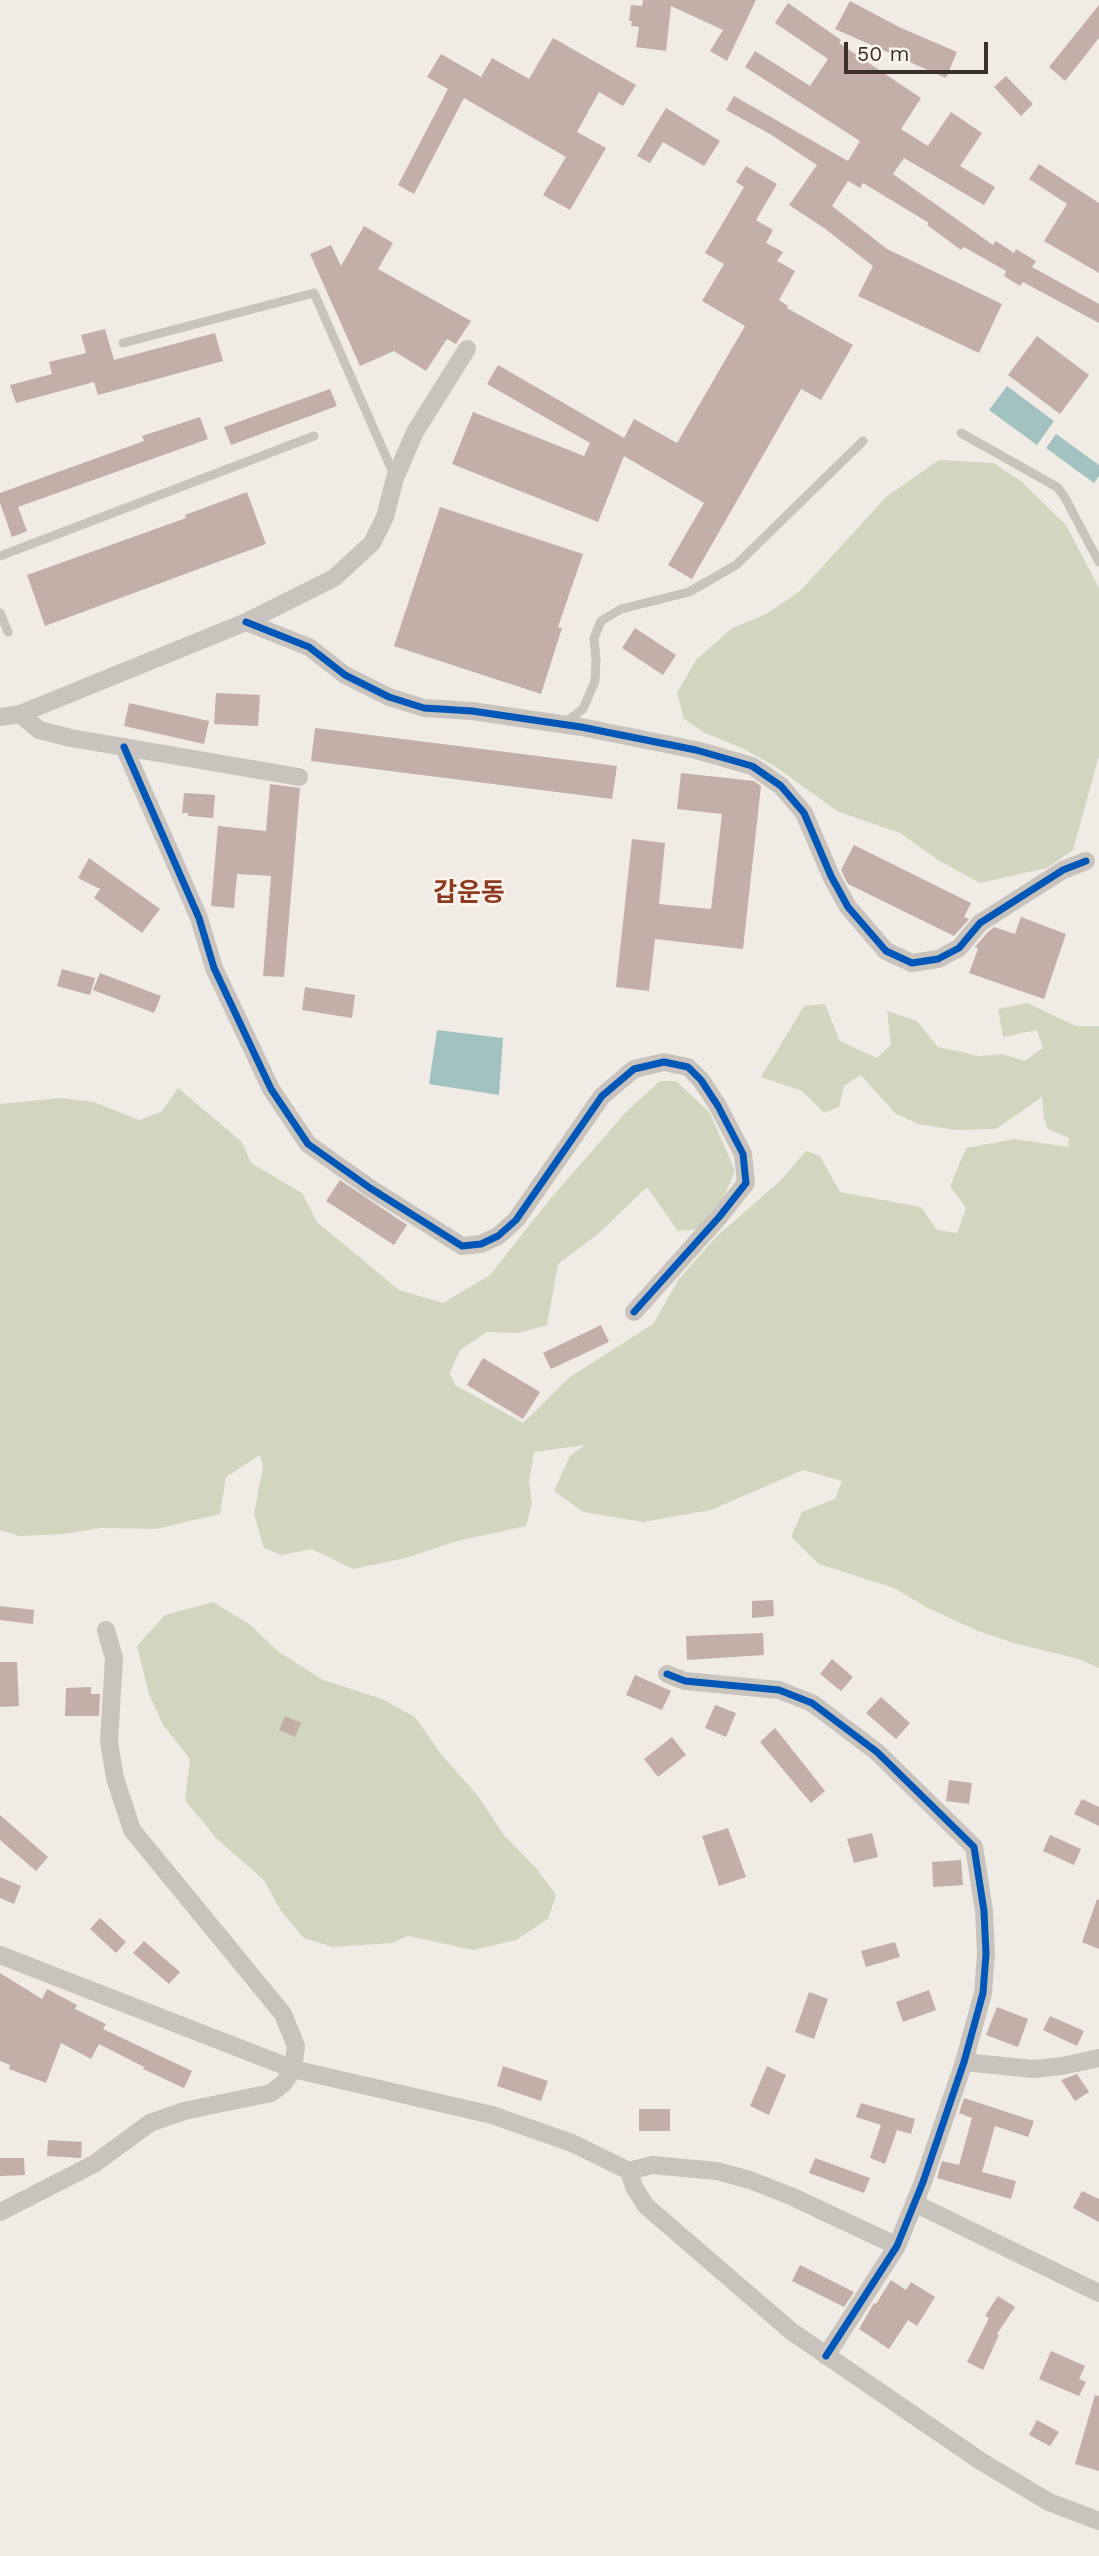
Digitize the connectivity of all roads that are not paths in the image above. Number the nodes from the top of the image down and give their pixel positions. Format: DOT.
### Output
graph roads {
  1 [pos="123,343"];
  2 [pos="467,349"];
  3 [pos="961,433"];
  4 [pos="314,436"];
  5 [pos="863,441"];
  6 [pos="396,478"];
  7 [pos="0,556"];
  8 [pos="1099,562"];
  9 [pos="0,613"];
  10 [pos="246,622"];
  11 [pos="8,632"];
  12 [pos="20,714"];
  13 [pos="0,717"];
  14 [pos="562,725"];
  15 [pos="124,747"];
  16 [pos="299,777"];
  17 [pos="1086,861"];
  18 [pos="634,1312"];
  19 [pos="106,1630"];
  20 [pos="667,1674"];
  21 [pos="0,1955"];
  22 [pos="1099,2058"];
  23 [pos="964,2062"];
  24 [pos="293,2069"];
  25 [pos="629,2171"];
  26 [pos="914,2203"];
  27 [pos="0,2212"];
  28 [pos="897,2246"];
  29 [pos="1099,2293"];
  30 [pos="826,2356"];
  31 [pos="1099,2521"];
  1 -- 6 [label="lane"];
  2 -- 6 [label="street"];
  3 -- 8 [label="lane"];
  4 -- 7 [label="lane"];
  5 -- 14 [label="lane"];
  6 -- 10 [label="street"];
  9 -- 11 [label="lane"];
  10 -- 12 [label="street"];
  10 -- 14 [label="street"];
  12 -- 13 [label="street"];
  12 -- 15 [label="street"];
  14 -- 17 [label="street"];
  15 -- 16 [label="street"];
  15 -- 18 [label="street"];
  19 -- 24 [label="street"];
  20 -- 23 [label="street"];
  21 -- 24 [label="street"];
  22 -- 23 [label="street"];
  23 -- 26 [label="street"];
  24 -- 25 [label="street"];
  24 -- 27 [label="street"];
  25 -- 28 [label="street"];
  25 -- 30 [label="street"];
  26 -- 28 [label="street"];
  26 -- 29 [label="street"];
  28 -- 30 [label="street"];
  30 -- 31 [label="street"];
}
